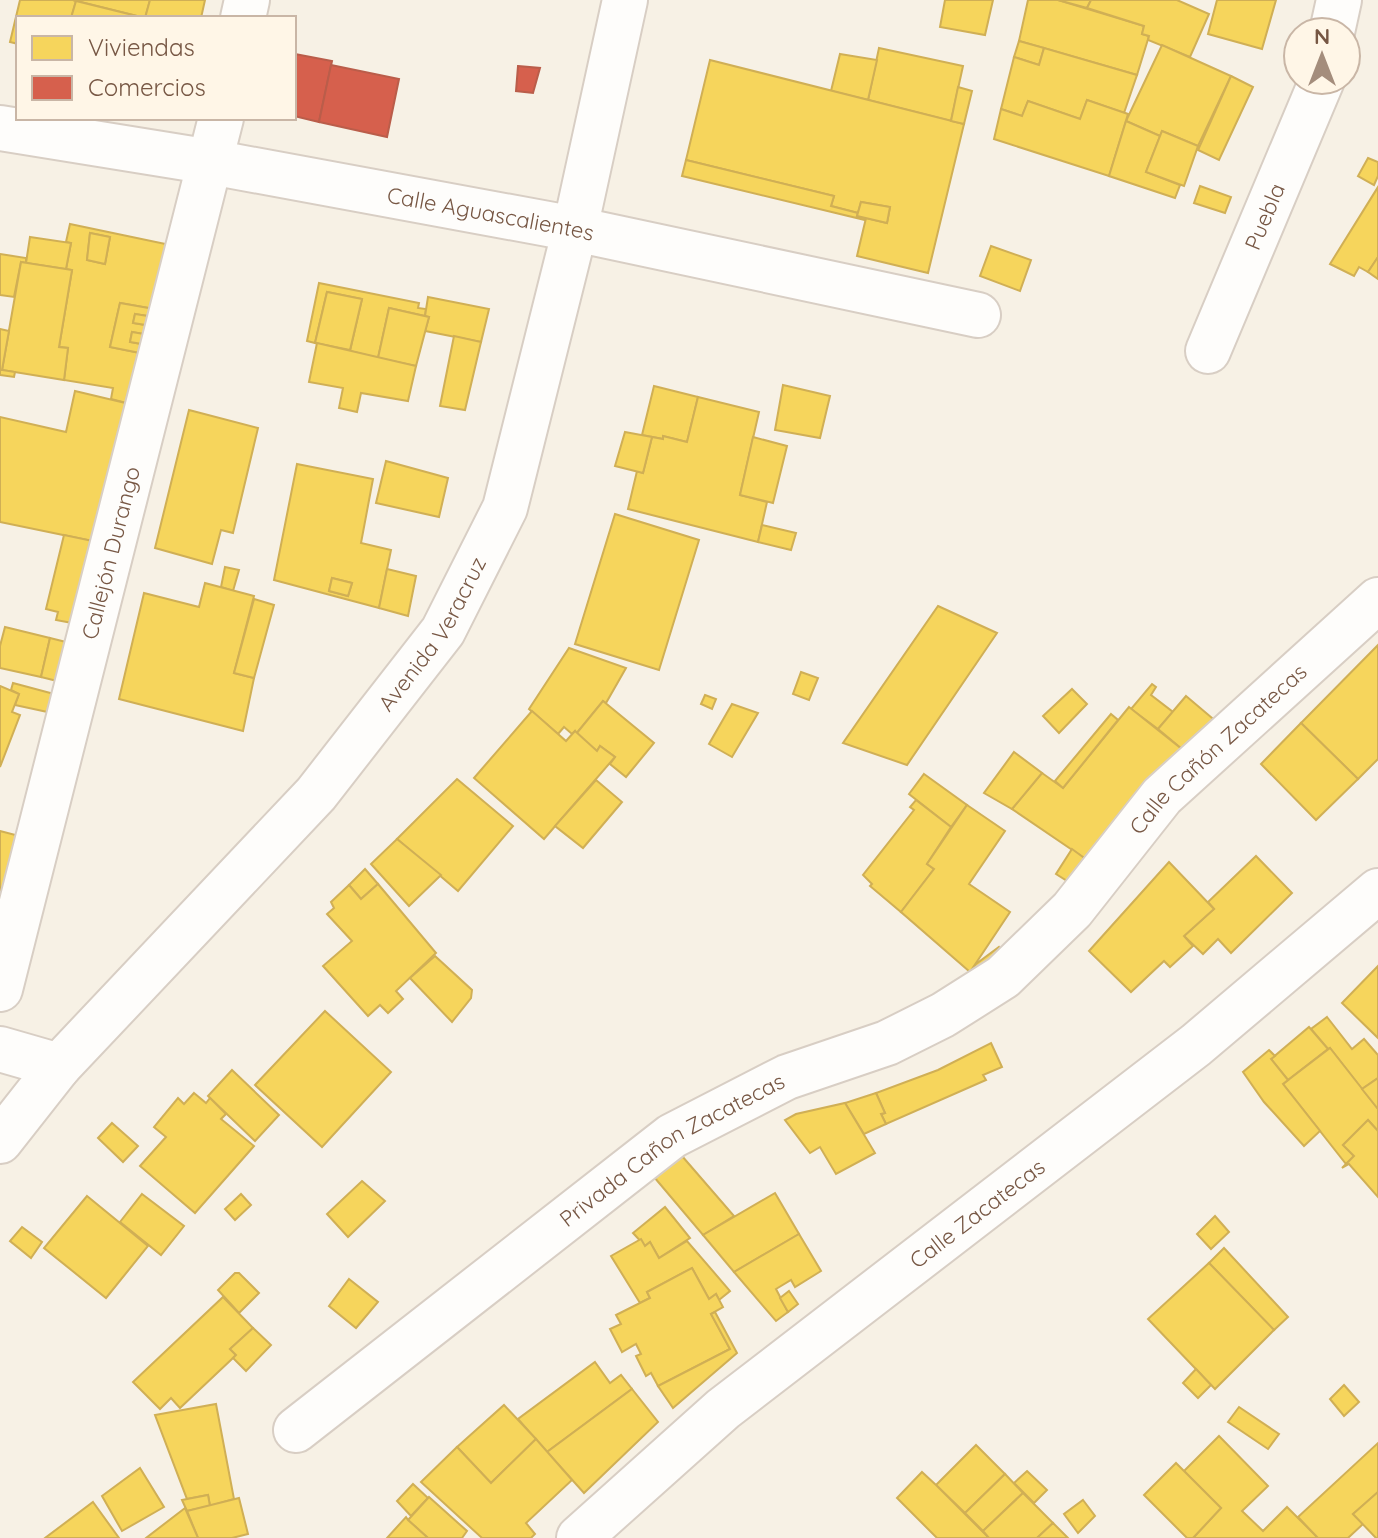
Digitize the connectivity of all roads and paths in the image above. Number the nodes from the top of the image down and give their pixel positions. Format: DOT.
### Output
graph roads {
  1 [pos="625,0"];
  2 [pos="1315,96"];
  3 [pos="221,120"];
  4 [pos="0,128"];
  5 [pos="211,162"];
  6 [pos="575,229"];
  7 [pos="978,315"];
  8 [pos="1208,351"];
  9 [pos="1378,600"];
  10 [pos="1378,891"];
  11 [pos="1072,910"];
  12 [pos="0,989"];
  13 [pos="0,1049"];
  14 [pos="59,1066"];
  15 [pos="0,1141"];
  16 [pos="296,1430"];
  17 [pos="579,1538"];
  1 -- 6 [label="street, Avenida Veracruz"];
  2 -- 8 [label="street, Puebla"];
  3 -- 5 [label="street, Callejón Durango"];
  4 -- 5 [label="street, Calle Aguascalientes"];
  5 -- 6 [label="street, Calle Aguascalientes"];
  5 -- 12 [label="street, Callejón Durango"];
  6 -- 7 [label="street, Calle Aguascalientes"];
  6 -- 14 [label="street, Avenida Veracruz"];
  9 -- 11 [label="street, Calle Cañón Zacatecas"];
  10 -- 17 [label="street, Calle Zacatecas"];
  11 -- 16 [label="street, Privada Cañon Zacatecas"];
  13 -- 14 [label="street"];
  14 -- 15 [label="street, Avenida Veracruz"];
}
